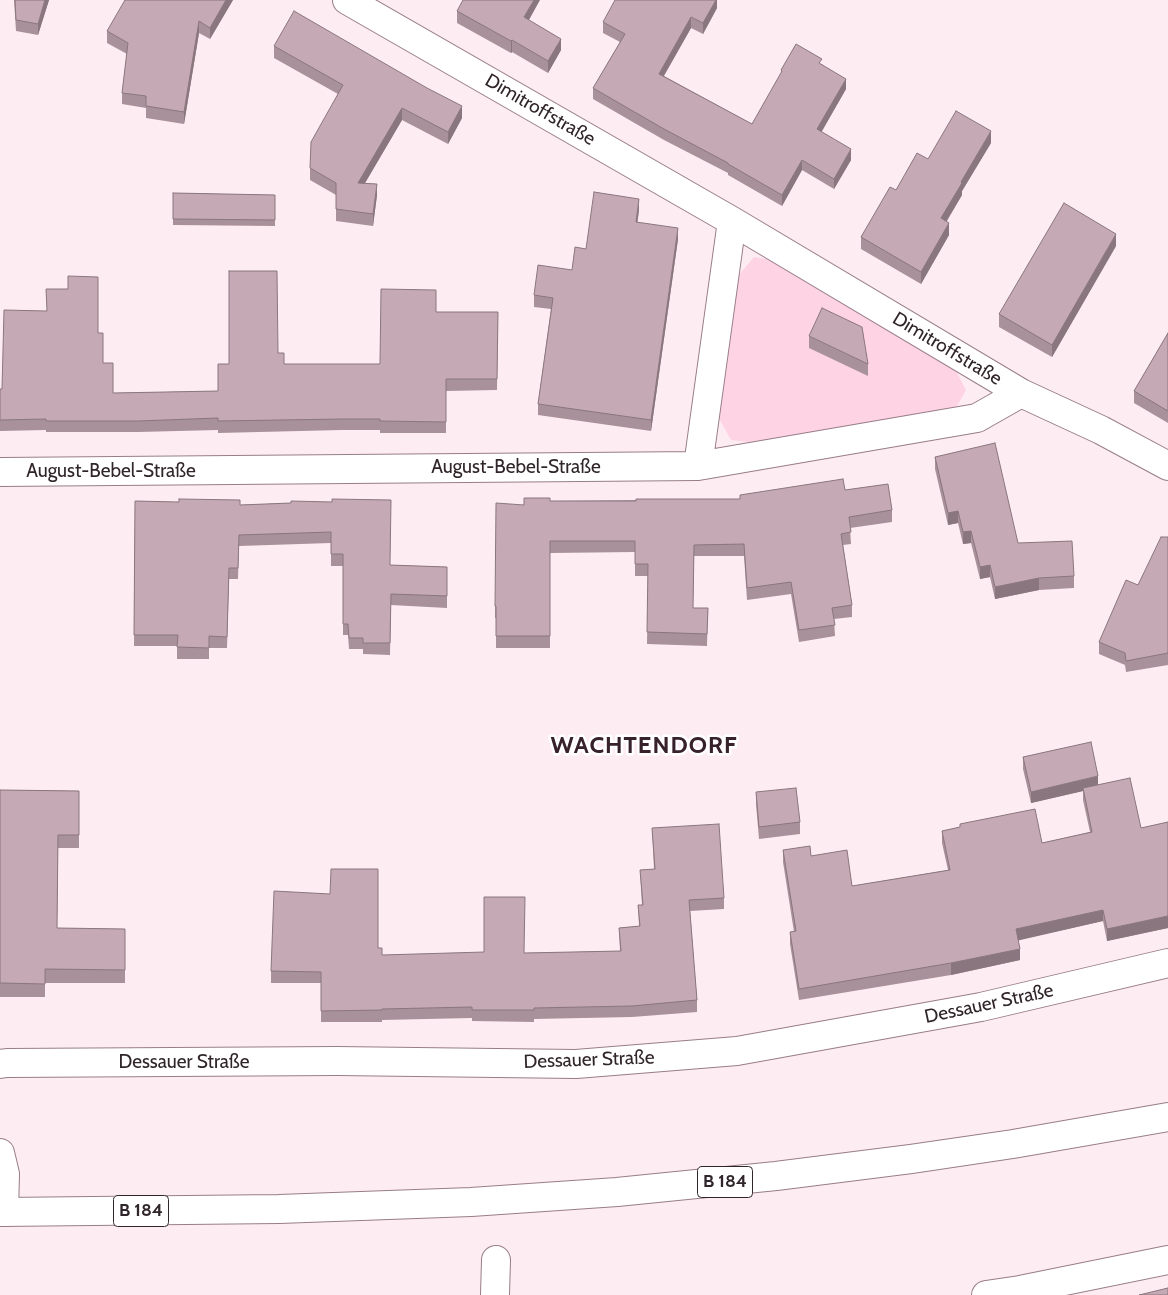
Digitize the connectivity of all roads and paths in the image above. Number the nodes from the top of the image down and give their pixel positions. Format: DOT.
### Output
graph roads {
  1 [pos="347,0"];
  2 [pos="732,221"];
  3 [pos="1021,393"];
  4 [pos="698,466"];
  5 [pos="1168,466"];
  6 [pos="0,472"];
  7 [pos="1168,962"];
  8 [pos="0,1064"];
  9 [pos="1168,1117"];
  10 [pos="0,1153"];
  11 [pos="2,1212"];
  12 [pos="496,1260"];
  13 [pos="1168,1260"];
  14 [pos="495,1295"];
  15 [pos="986,1295"];
  1 -- 2 [label="street, Dimitroffstraße"];
  2 -- 3 [label="street, Dimitroffstraße"];
  2 -- 4 [label="street"];
  3 -- 4 [label="street, August-Bebel-Straße"];
  3 -- 5 [label="street, Dimitroffstraße"];
  4 -- 6 [label="street, August-Bebel-Straße"];
  7 -- 8 [label="street, Dessauer Straße"];
  9 -- 11 [label="street, B 184"];
  10 -- 11 [label="street"];
  12 -- 14 [label="street"];
  13 -- 15 [label="street"];
}
